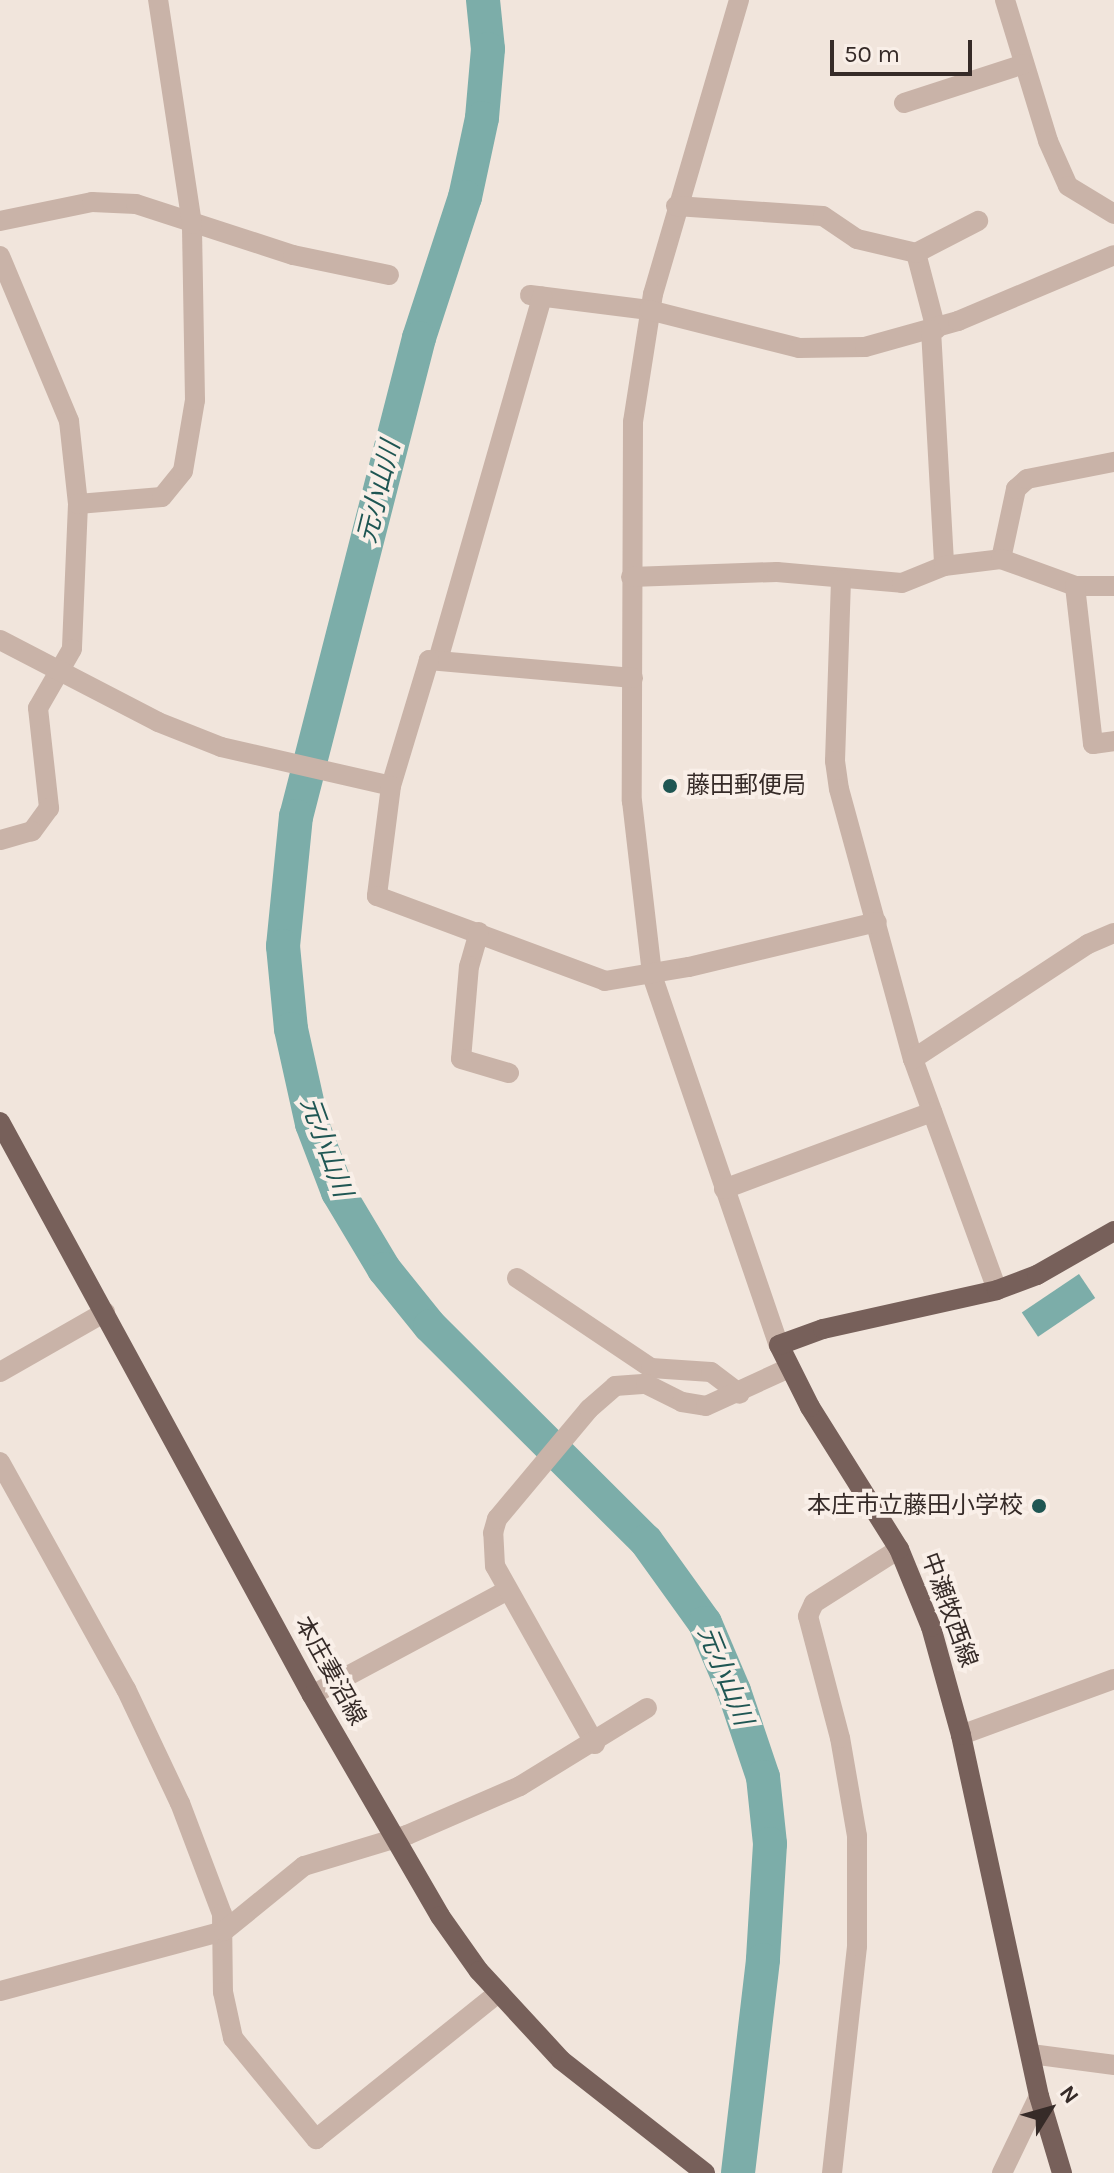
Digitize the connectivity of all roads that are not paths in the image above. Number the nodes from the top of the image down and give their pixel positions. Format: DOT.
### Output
graph roads {
  1 [pos="158,0"];
  2 [pos="739,0"];
  3 [pos="1005,0"];
  4 [pos="1024,64"];
  5 [pos="904,103"];
  6 [pos="676,206"];
  7 [pos="1114,214"];
  8 [pos="0,221"];
  9 [pos="978,221"];
  10 [pos="192,224"];
  11 [pos="916,253"];
  12 [pos="1114,255"];
  13 [pos="0,256"];
  14 [pos="389,275"];
  15 [pos="649,310"];
  16 [pos="933,330"];
  17 [pos="1114,462"];
  18 [pos="78,504"];
  19 [pos="1001,559"];
  20 [pos="944,566"];
  21 [pos="631,577"];
  22 [pos="841,580"];
  23 [pos="1075,586"];
  24 [pos="1114,586"];
  25 [pos="0,640"];
  26 [pos="438,660"];
  27 [pos="62,672"];
  28 [pos="633,678"];
  29 [pos="1114,741"];
  30 [pos="391,786"];
  31 [pos="0,840"];
  32 [pos="877,922"];
  33 [pos="479,932"];
  34 [pos="1114,933"];
  35 [pos="652,975"];
  36 [pos="913,1059"];
  37 [pos="509,1073"];
  38 [pos="932,1112"];
  39 [pos="0,1122"];
  40 [pos="724,1189"];
  41 [pos="1114,1231"];
  42 [pos="517,1278"];
  43 [pos="997,1290"];
  44 [pos="105,1312"];
  45 [pos="779,1345"];
  46 [pos="789,1368"];
  47 [pos="0,1372"];
  48 [pos="740,1394"];
  49 [pos="0,1462"];
  50 [pos="899,1549"];
  51 [pos="506,1591"];
  52 [pos="1114,1679"];
  53 [pos="312,1695"];
  54 [pos="647,1708"];
  55 [pos="961,1735"];
  56 [pos="595,1744"];
  57 [pos="392,1838"];
  58 [pos="224,1931"];
  59 [pos="0,1991"];
  60 [pos="498,1993"];
  61 [pos="1031,2054"];
  62 [pos="1114,2065"];
  63 [pos="1039,2096"];
  64 [pos="705,2173"];
  65 [pos="832,2173"];
  66 [pos="1002,2173"];
  67 [pos="1062,2173"];
  1 -- 10 [label="street"];
  2 -- 6 [label="street"];
  3 -- 4 [label="street"];
  4 -- 5 [label="street"];
  4 -- 7 [label="street"];
  6 -- 11 [label="street"];
  6 -- 15 [label="street"];
  8 -- 10 [label="street"];
  9 -- 11 [label="street"];
  10 -- 14 [label="street"];
  10 -- 18 [label="street"];
  11 -- 16 [label="street"];
  12 -- 16 [label="street"];
  13 -- 18 [label="street"];
  15 -- 16 [label="street"];
  15 -- 21 [label="street"];
  15 -- 26 [label="street"];
  16 -- 20 [label="street"];
  17 -- 19 [label="street"];
  18 -- 27 [label="street"];
  19 -- 20 [label="street"];
  19 -- 23 [label="street"];
  20 -- 22 [label="street"];
  21 -- 22 [label="street"];
  21 -- 28 [label="street"];
  22 -- 32 [label="street"];
  23 -- 24 [label="street"];
  23 -- 29 [label="street"];
  25 -- 27 [label="street"];
  26 -- 28 [label="street"];
  26 -- 30 [label="street"];
  27 -- 30 [label="street"];
  27 -- 31 [label="street"];
  28 -- 35 [label="street"];
  30 -- 33 [label="street"];
  32 -- 35 [label="street"];
  32 -- 36 [label="street"];
  33 -- 35 [label="street"];
  33 -- 37 [label="street"];
  34 -- 36 [label="street"];
  35 -- 40 [label="street"];
  36 -- 38 [label="street"];
  38 -- 40 [label="street"];
  38 -- 43 [label="street"];
  39 -- 44 [label="main road, 本庄妻沼線"];
  40 -- 45 [label="street"];
  41 -- 43 [label="main road"];
  42 -- 48 [label="street"];
  43 -- 45 [label="main road"];
  44 -- 47 [label="street"];
  44 -- 53 [label="main road, 本庄妻沼線"];
  45 -- 46 [label="main road, 中瀬牧西線"];
  46 -- 48 [label="street"];
  46 -- 50 [label="main road, 中瀬牧西線"];
  48 -- 51 [label="street"];
  49 -- 58 [label="street"];
  50 -- 55 [label="main road, 中瀬牧西線"];
  50 -- 65 [label="street"];
  51 -- 53 [label="street"];
  51 -- 56 [label="street"];
  52 -- 55 [label="street"];
  53 -- 57 [label="main road, 本庄妻沼線"];
  54 -- 56 [label="street"];
  55 -- 61 [label="main road, 中瀬牧西線"];
  56 -- 57 [label="street"];
  57 -- 58 [label="street"];
  57 -- 60 [label="main road, 本庄妻沼線"];
  58 -- 59 [label="street"];
  58 -- 60 [label="street"];
  60 -- 64 [label="main road, 本庄妻沼線"];
  61 -- 62 [label="street"];
  61 -- 63 [label="main road, 中瀬牧西線"];
  63 -- 66 [label="street"];
  63 -- 67 [label="main road, 中瀬牧西線"];
}
